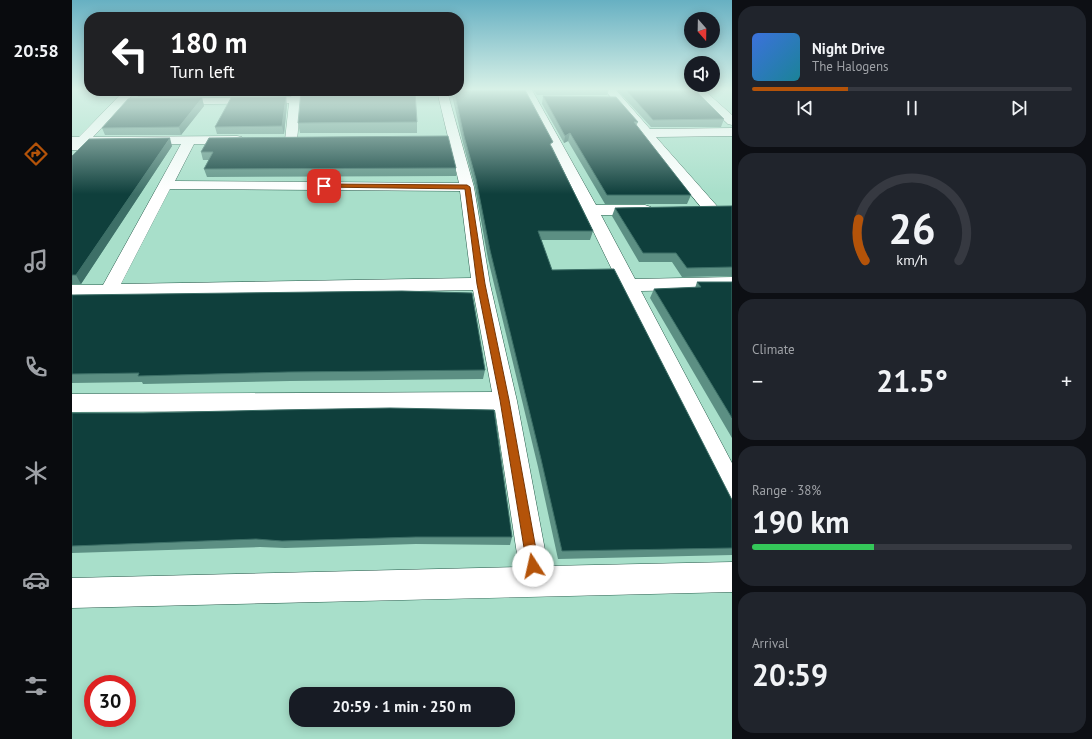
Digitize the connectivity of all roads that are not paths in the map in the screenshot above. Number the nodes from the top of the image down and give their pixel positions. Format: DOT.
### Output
graph roads {
  1 [pos="95,124"];
  2 [pos="293,124"];
  3 [pos="445,124"];
  4 [pos="550,124"];
  5 [pos="638,124"];
  6 [pos="732,132"];
  7 [pos="647,133"];
  8 [pos="251,140"];
  9 [pos="275,140"];
  10 [pos="291,140"];
  11 [pos="306,140"];
  12 [pos="77,141"];
  13 [pos="189,141"];
  14 [pos="72,152"];
  15 [pos="165,185"];
  16 [pos="467,187"];
  17 [pos="591,210"];
  18 [pos="658,210"];
  19 [pos="688,210"];
  20 [pos="732,283"];
  21 [pos="481,284"];
  22 [pos="628,285"];
  23 [pos="108,290"];
  24 [pos="72,291"];
  25 [pos="504,400"];
  26 [pos="72,403"];
  27 [pos="732,490"];
  28 [pos="732,577"];
  29 [pos="536,581"];
  30 [pos="72,593"];
  1 -- 12 [label="street"];
  2 -- 10 [label="street"];
  3 -- 16 [label="street"];
  4 -- 17 [label="street"];
  5 -- 7 [label="street"];
  6 -- 7 [label="street"];
  7 -- 19 [label="street"];
  8 -- 13 [label="street"];
  9 -- 10 [label="street"];
  10 -- 11 [label="street"];
  12 -- 13 [label="street"];
  12 -- 14 [label="street"];
  13 -- 15 [label="street"];
  15 -- 16 [label="street"];
  15 -- 23 [label="street"];
  16 -- 21 [label="street"];
  17 -- 18 [label="street"];
  17 -- 22 [label="street"];
  20 -- 22 [label="street"];
  21 -- 23 [label="street"];
  21 -- 25 [label="street"];
  22 -- 27 [label="street"];
  23 -- 24 [label="street"];
  25 -- 26 [label="street"];
  25 -- 29 [label="street"];
  28 -- 29 [label="street"];
  29 -- 30 [label="street"];
}
